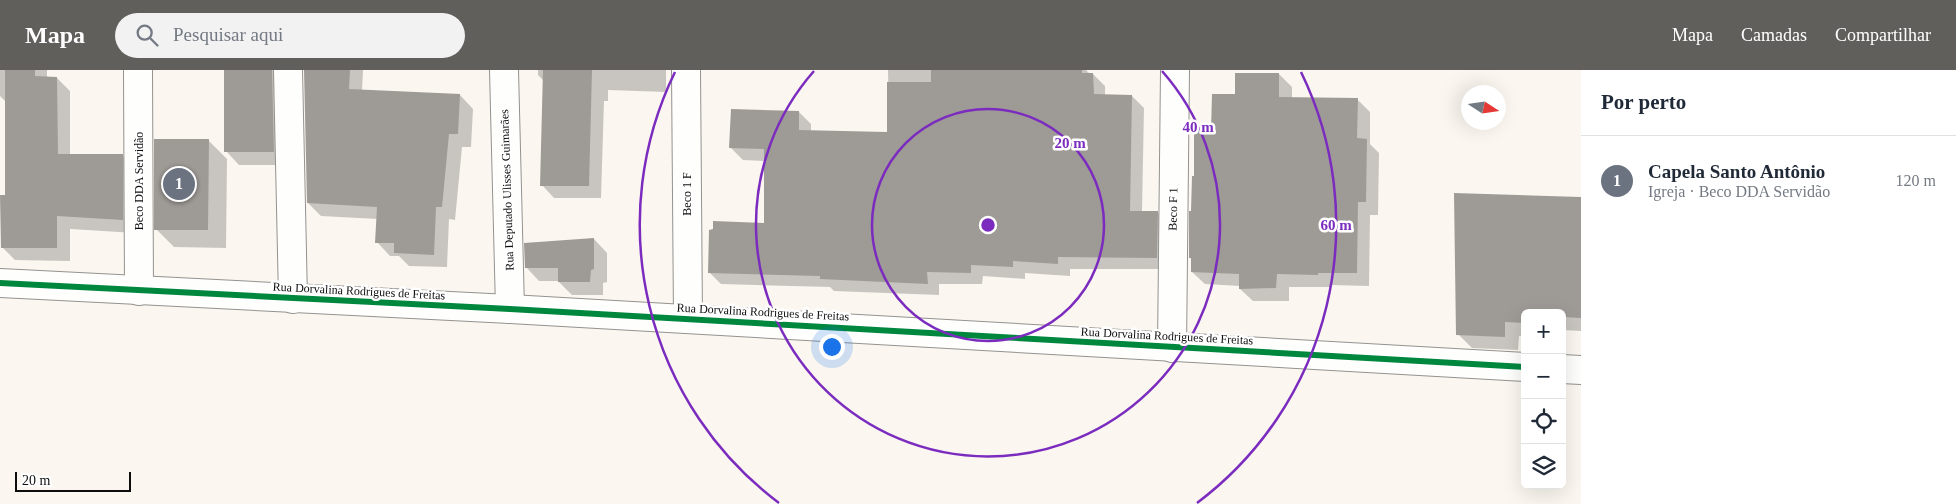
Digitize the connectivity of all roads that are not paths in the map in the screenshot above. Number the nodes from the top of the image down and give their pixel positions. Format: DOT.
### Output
graph roads {
  1 [pos="138,70"];
  2 [pos="288,70"];
  3 [pos="504,70"];
  4 [pos="686,70"];
  5 [pos="1175,70"];
  6 [pos="0,284"];
  7 [pos="139,292"];
  8 [pos="293,299"];
  9 [pos="510,309"];
  10 [pos="688,319"];
  11 [pos="1172,348"];
  12 [pos="1521,367"];
  13 [pos="1566,369"];
  14 [pos="1581,370"];
  1 -- 7 [label="street, Beco DDA Servidão"];
  2 -- 8 [label="street"];
  3 -- 9 [label="street, Rua Deputado Ulisses Guimarães"];
  4 -- 10 [label="street, Beco 1 F"];
  5 -- 11 [label="street, Beco F 1"];
  6 -- 7 [label="street, Rua Dorvalina Rodrigues de Freitas"];
  7 -- 8 [label="street, Rua Dorvalina Rodrigues de Freitas"];
  8 -- 9 [label="street, Rua Dorvalina Rodrigues de Freitas"];
  9 -- 10 [label="street, Rua Dorvalina Rodrigues de Freitas"];
  10 -- 11 [label="street, Rua Dorvalina Rodrigues de Freitas"];
  11 -- 12 [label="street, Rua Dorvalina Rodrigues de Freitas"];
  13 -- 14 [label="street"];
}
